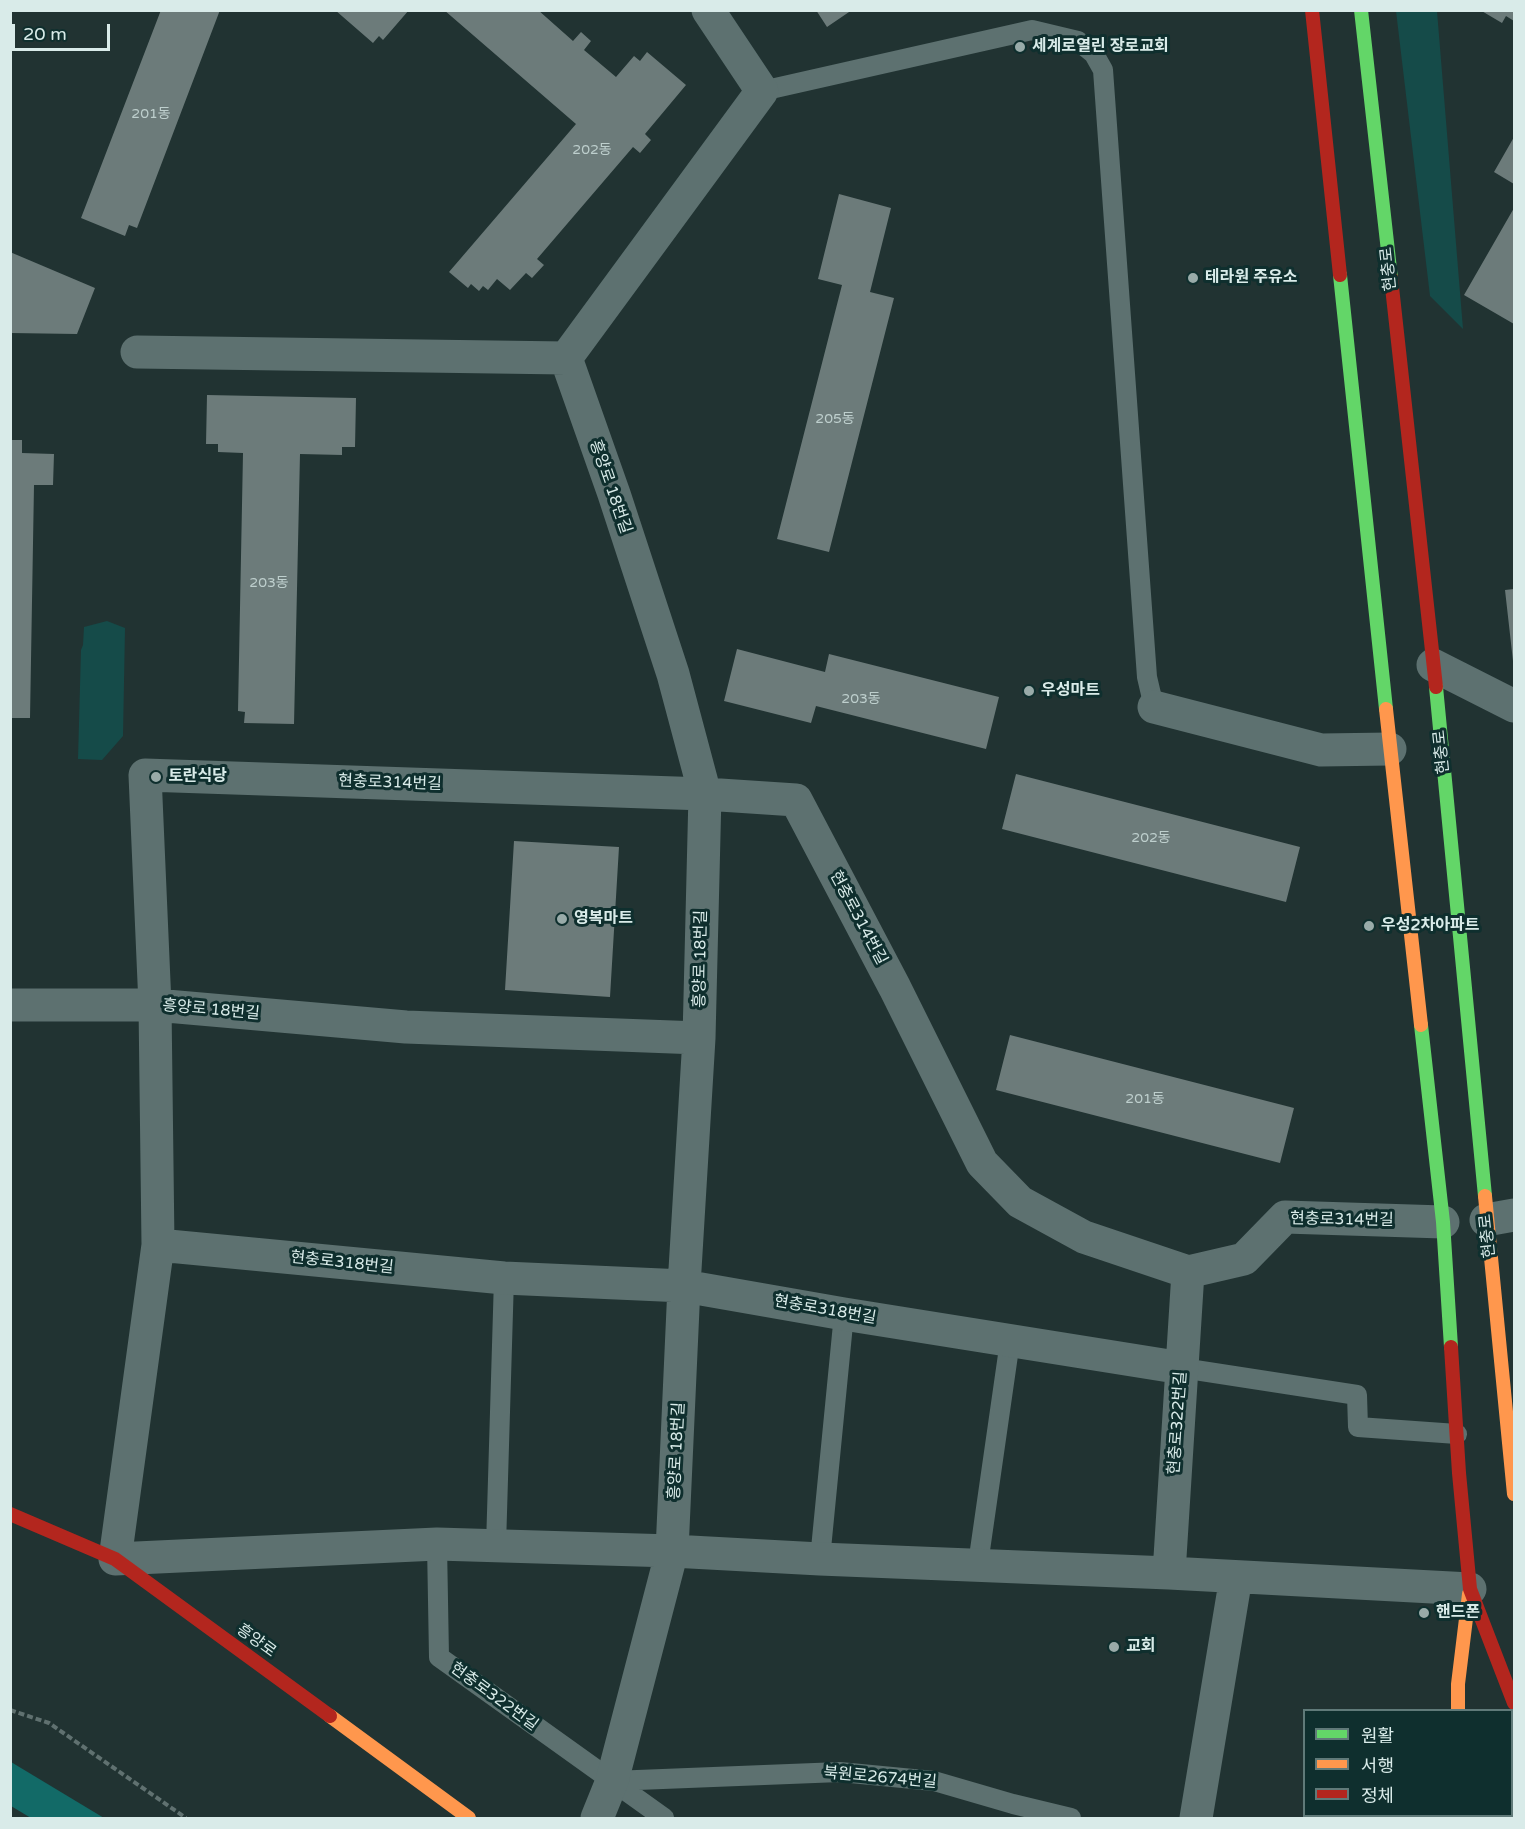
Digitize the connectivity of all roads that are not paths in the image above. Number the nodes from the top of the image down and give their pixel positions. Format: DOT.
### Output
graph roads {
  1 [pos="708,10"];
  2 [pos="1312,10"];
  3 [pos="1360,10"];
  4 [pos="762,91"];
  5 [pos="137,352"];
  6 [pos="566,358"];
  7 [pos="1433,665"];
  8 [pos="1515,706"];
  9 [pos="1154,708"];
  10 [pos="1395,749"];
  11 [pos="705,794"];
  12 [pos="10,1005"];
  13 [pos="155,1005"];
  14 [pos="699,1038"];
  15 [pos="1492,1218"];
  16 [pos="1448,1222"];
  17 [pos="158,1245"];
  18 [pos="1188,1272"];
  19 [pos="504,1278"];
  20 [pos="684,1286"];
  21 [pos="844,1314"];
  22 [pos="1010,1341"];
  23 [pos="1182,1368"];
  24 [pos="1457,1434"];
  25 [pos="1512,1458"];
  26 [pos="1515,1494"];
  27 [pos="10,1514"];
  28 [pos="437,1544"];
  29 [pos="496,1546"];
  30 [pos="672,1551"];
  31 [pos="116,1558"];
  32 [pos="820,1559"];
  33 [pos="978,1564"];
  34 [pos="1169,1573"];
  35 [pos="1236,1577"];
  36 [pos="1470,1589"];
  37 [pos="1515,1703"];
  38 [pos="1458,1709"];
  39 [pos="612,1781"];
  40 [pos="469,1818"];
  41 [pos="597,1818"];
  42 [pos="664,1818"];
  43 [pos="1071,1818"];
  44 [pos="1196,1818"];
  1 -- 4 [label="street"];
  2 -- 10 [label="street"];
  3 -- 7 [label="street, 현충로"];
  4 -- 6 [label="street"];
  4 -- 9 [label="lane"];
  5 -- 6 [label="street"];
  6 -- 11 [label="street, 흥양로 18번길"];
  7 -- 8 [label="street"];
  7 -- 15 [label="street, 현충로"];
  9 -- 10 [label="street"];
  10 -- 16 [label="street"];
  11 -- 13 [label="street, 현충로314번길"];
  11 -- 14 [label="street, 흥양로 18번길"];
  11 -- 18 [label="street, 현충로314번길"];
  12 -- 13 [label="street, 흥양로 18번길"];
  13 -- 14 [label="street, 흥양로 18번길"];
  13 -- 17 [label="street"];
  14 -- 20 [label="street, 흥양로 18번길"];
  15 -- 25 [label="street, 현충로"];
  16 -- 18 [label="street, 현충로314번길"];
  16 -- 24 [label="street"];
  17 -- 19 [label="street, 현충로318번길"];
  17 -- 31 [label="street"];
  18 -- 23 [label="street, 현충로322번길"];
  19 -- 20 [label="street, 현충로318번길"];
  19 -- 29 [label="lane"];
  20 -- 21 [label="street, 현충로318번길"];
  20 -- 30 [label="street, 흥양로 18번길"];
  21 -- 22 [label="street, 현충로318번길"];
  21 -- 32 [label="lane"];
  22 -- 23 [label="street, 현충로318번길"];
  22 -- 33 [label="lane"];
  23 -- 24 [label="lane, 현충로318번길"];
  23 -- 34 [label="street, 현충로322번길"];
  24 -- 36 [label="street"];
  25 -- 26 [label="street, 현충로"];
  27 -- 31 [label="street, 흥양로"];
  28 -- 29 [label="street"];
  28 -- 31 [label="street"];
  28 -- 39 [label="lane, 현충로322번길"];
  29 -- 30 [label="street"];
  30 -- 32 [label="street"];
  30 -- 39 [label="street, 흥양로 18번길"];
  31 -- 40 [label="street, 흥양로"];
  32 -- 33 [label="street"];
  33 -- 34 [label="street"];
  34 -- 35 [label="street"];
  35 -- 36 [label="street"];
  35 -- 44 [label="street"];
  36 -- 37 [label="street"];
  36 -- 38 [label="street"];
  39 -- 41 [label="street, 흥양로 18번길"];
  39 -- 42 [label="lane"];
  39 -- 43 [label="lane, 북원로2674번길"];
}
